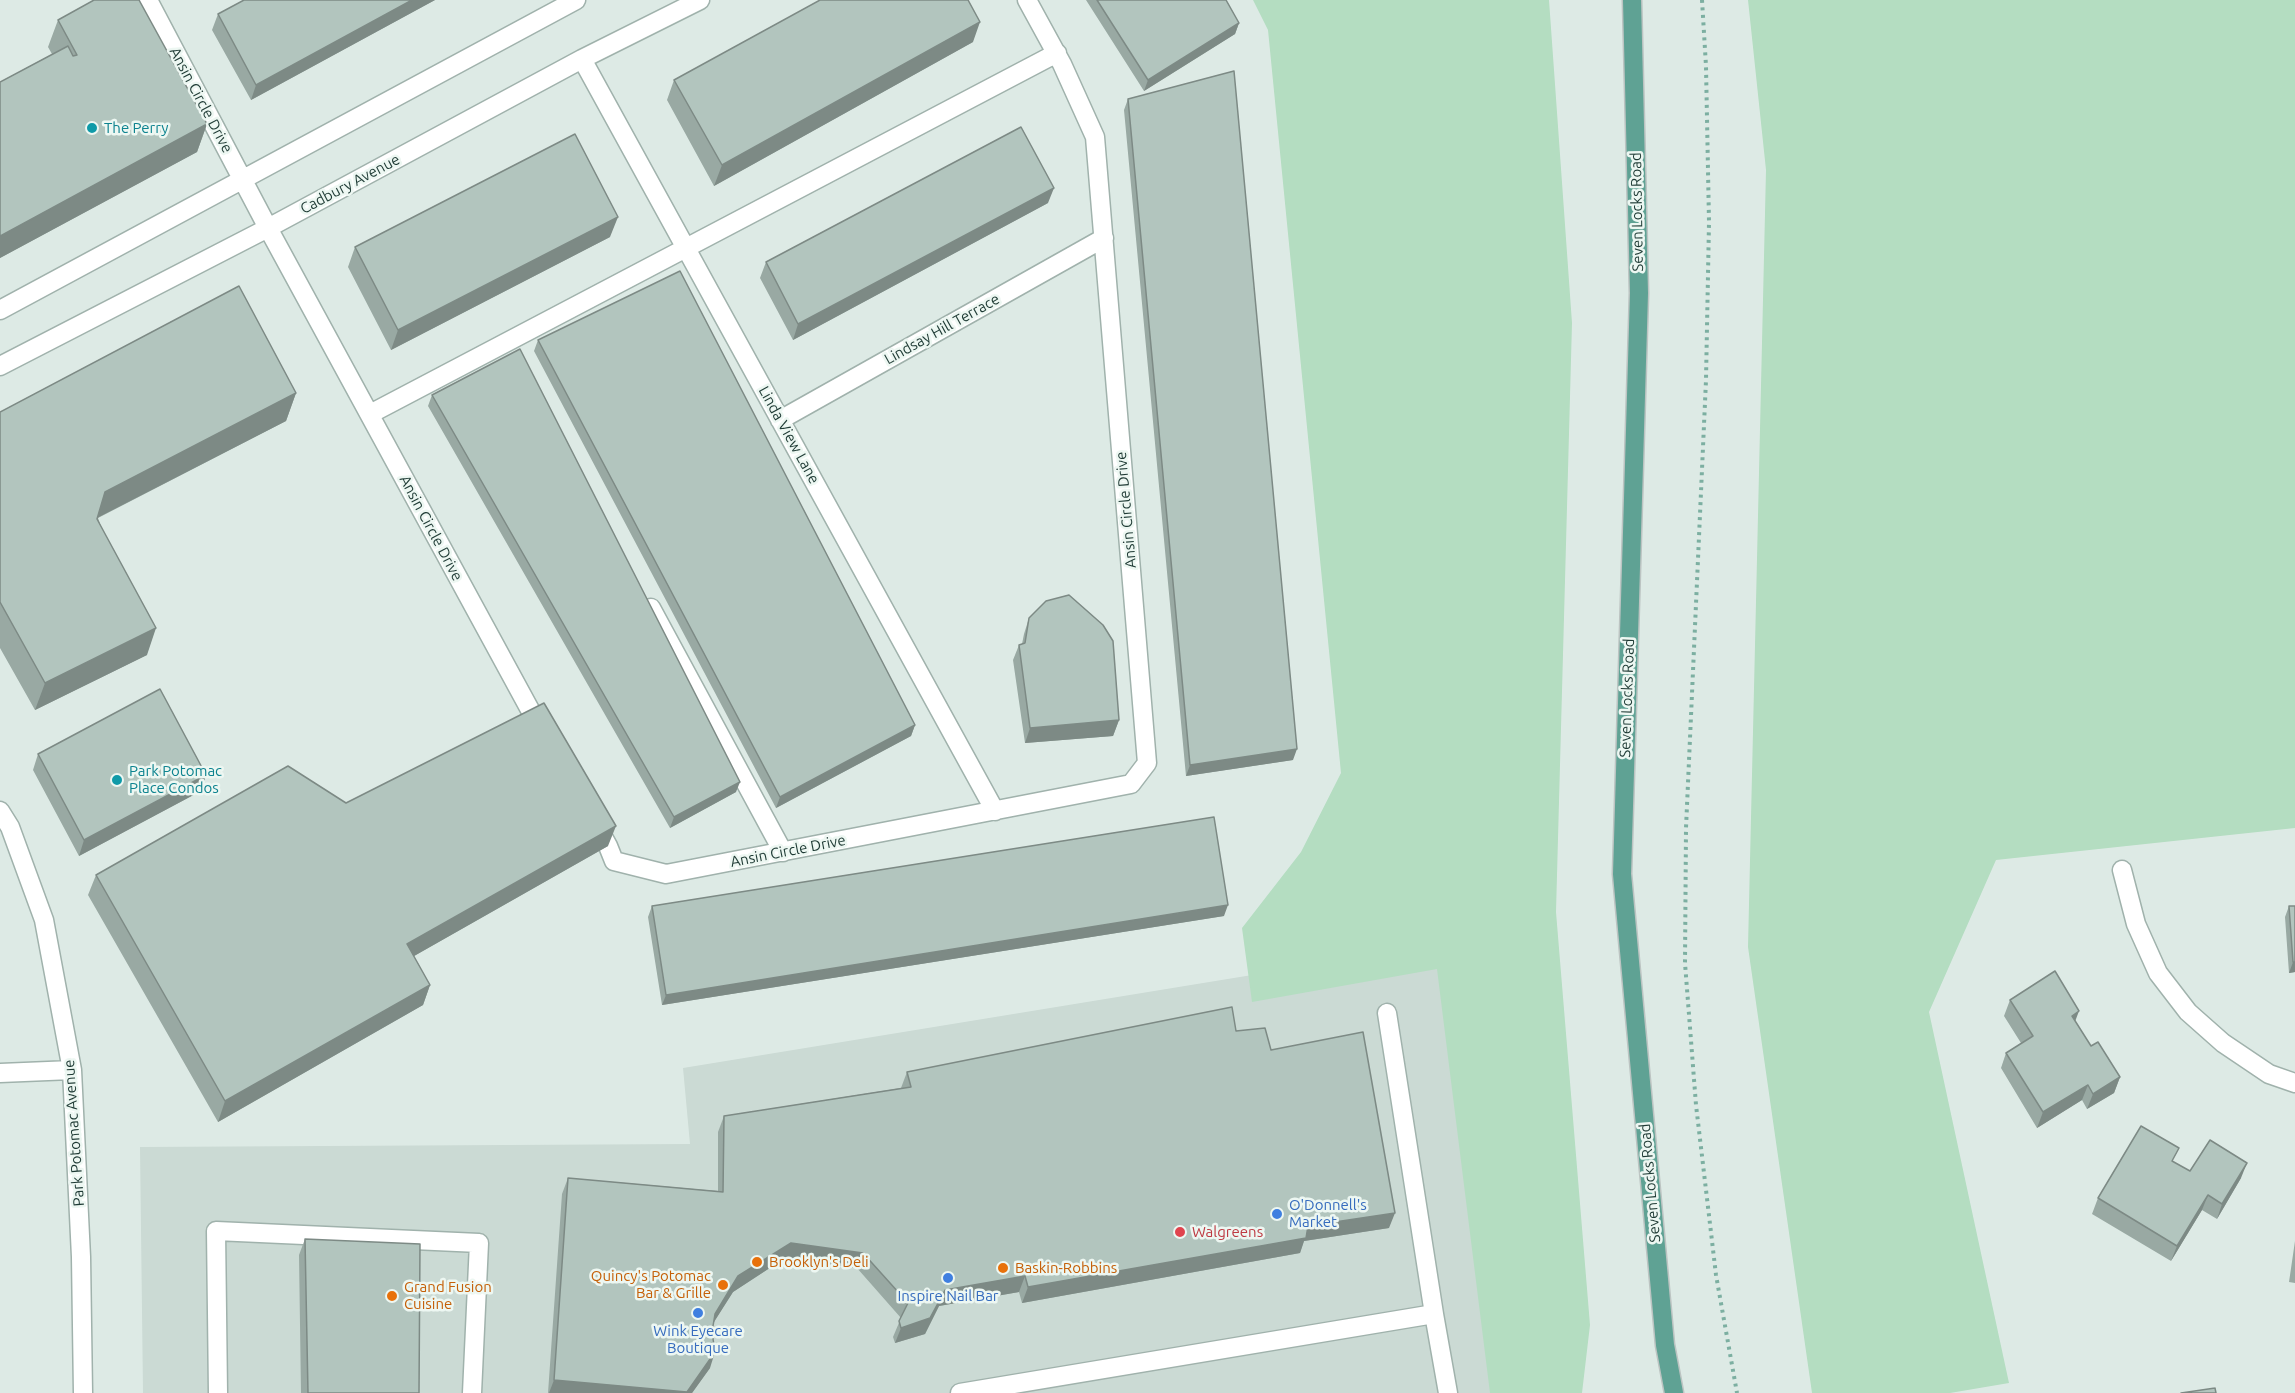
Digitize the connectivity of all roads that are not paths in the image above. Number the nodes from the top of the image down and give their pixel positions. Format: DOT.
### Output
graph roads {
  1 [pos="576,0"];
  2 [pos="700,0"];
  3 [pos="1027,0"];
  4 [pos="1632,0"];
  5 [pos="151,1"];
  6 [pos="1057,53"];
  7 [pos="582,60"];
  8 [pos="243,179"];
  9 [pos="268,228"];
  10 [pos="1104,238"];
  11 [pos="687,249"];
  12 [pos="0,310"];
  13 [pos="507,342"];
  14 [pos="516,360"];
  15 [pos="0,366"];
  16 [pos="370,414"];
  17 [pos="780,420"];
  18 [pos="641,590"];
  19 [pos="549,744"];
  20 [pos="584,805"];
  21 [pos="0,811"];
  22 [pos="995,811"];
  23 [pos="783,852"];
  24 [pos="2122,870"];
  25 [pos="1387,1013"];
  26 [pos="72,1070"];
  27 [pos="0,1073"];
  28 [pos="2295,1083"];
  29 [pos="1434,1314"];
  30 [pos="83,1393"];
  31 [pos="218,1393"];
  32 [pos="472,1393"];
  33 [pos="960,1393"];
  34 [pos="1448,1393"];
  35 [pos="1674,1393"];
  1 -- 8 [label="street"];
  2 -- 7 [label="street, Cadbury Avenue"];
  3 -- 6 [label="street, Ansin Circle Drive"];
  4 -- 35 [label="main road, Seven Locks Road"];
  5 -- 8 [label="street, Ansin Circle Drive"];
  6 -- 10 [label="street, Ansin Circle Drive"];
  6 -- 11 [label="street"];
  7 -- 9 [label="street, Cadbury Avenue"];
  7 -- 11 [label="street, Linda View Lane"];
  8 -- 9 [label="street, Ansin Circle Drive"];
  8 -- 12 [label="street"];
  9 -- 15 [label="street, Cadbury Avenue"];
  9 -- 16 [label="street, Ansin Circle Drive"];
  10 -- 17 [label="street, Lindsay Hill Terrace"];
  10 -- 22 [label="street, Ansin Circle Drive"];
  11 -- 13 [label="street"];
  11 -- 17 [label="street, Linda View Lane"];
  13 -- 14 [label="street"];
  13 -- 16 [label="street"];
  16 -- 19 [label="street, Ansin Circle Drive"];
  17 -- 22 [label="street, Linda View Lane"];
  18 -- 23 [label="street"];
  20 -- 23 [label="street, Ansin Circle Drive"];
  21 -- 26 [label="street, Park Potomac Avenue"];
  22 -- 23 [label="street, Ansin Circle Drive"];
  24 -- 28 [label="street"];
  25 -- 29 [label="street"];
  26 -- 27 [label="street"];
  26 -- 30 [label="street, Park Potomac Avenue"];
  29 -- 33 [label="street"];
  29 -- 34 [label="street"];
  31 -- 32 [label="street"];
}
